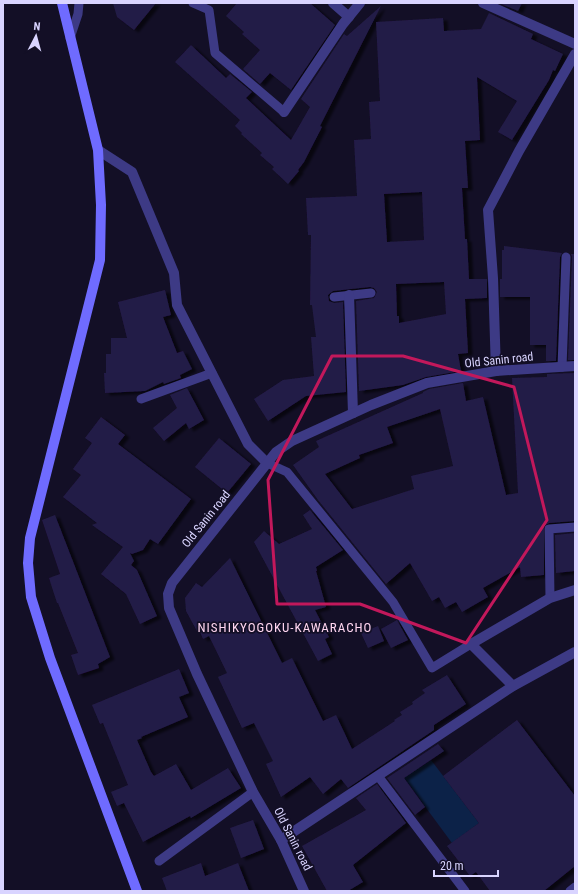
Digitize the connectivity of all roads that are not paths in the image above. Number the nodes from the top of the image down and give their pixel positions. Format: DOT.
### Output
graph roads {
  1 [pos="62,3"];
  2 [pos="79,3"];
  3 [pos="193,3"];
  4 [pos="333,3"];
  5 [pos="360,3"];
  6 [pos="483,3"];
  7 [pos="348,17"];
  8 [pos="70,38"];
  9 [pos="575,44"];
  10 [pos="575,54"];
  11 [pos="284,112"];
  12 [pos="98,150"];
  13 [pos="566,257"];
  14 [pos="371,293"];
  15 [pos="349,295"];
  16 [pos="334,297"];
  17 [pos="575,366"];
  18 [pos="562,367"];
  19 [pos="496,371"];
  20 [pos="212,373"];
  21 [pos="141,399"];
  22 [pos="353,413"];
  23 [pos="268,463"];
  24 [pos="575,527"];
  25 [pos="575,590"];
  26 [pos="550,598"];
  27 [pos="471,644"];
  28 [pos="575,652"];
  29 [pos="513,686"];
  30 [pos="378,776"];
  31 [pos="253,792"];
  32 [pos="281,840"];
  33 [pos="160,861"];
  34 [pos="575,887"];
  35 [pos="137,891"];
  36 [pos="304,891"];
  37 [pos="465,891"];
  38 [pos="570,891"];
  1 -- 8 [label="street"];
  2 -- 8 [label="lane"];
  3 -- 11 [label="lane"];
  4 -- 7 [label="street"];
  5 -- 7 [label="street"];
  6 -- 9 [label="street"];
  7 -- 11 [label="street"];
  8 -- 12 [label="street"];
  10 -- 19 [label="street"];
  12 -- 20 [label="street"];
  12 -- 35 [label="street"];
  13 -- 18 [label="lane"];
  14 -- 15 [label="lane"];
  15 -- 16 [label="lane"];
  15 -- 22 [label="street"];
  17 -- 18 [label="street, Old Sanin road"];
  18 -- 19 [label="street, Old Sanin road"];
  19 -- 22 [label="street, Old Sanin road"];
  20 -- 21 [label="lane"];
  20 -- 23 [label="street"];
  22 -- 23 [label="street, Old Sanin road"];
  23 -- 27 [label="lane"];
  23 -- 31 [label="street, Old Sanin road"];
  24 -- 26 [label="lane"];
  25 -- 26 [label="street"];
  26 -- 27 [label="street"];
  27 -- 29 [label="street"];
  28 -- 29 [label="street"];
  29 -- 30 [label="street"];
  30 -- 32 [label="street"];
  30 -- 37 [label="lane"];
  31 -- 32 [label="street, Old Sanin road"];
  31 -- 33 [label="lane"];
  32 -- 36 [label="street, Old Sanin road"];
  34 -- 38 [label="lane"];
}
